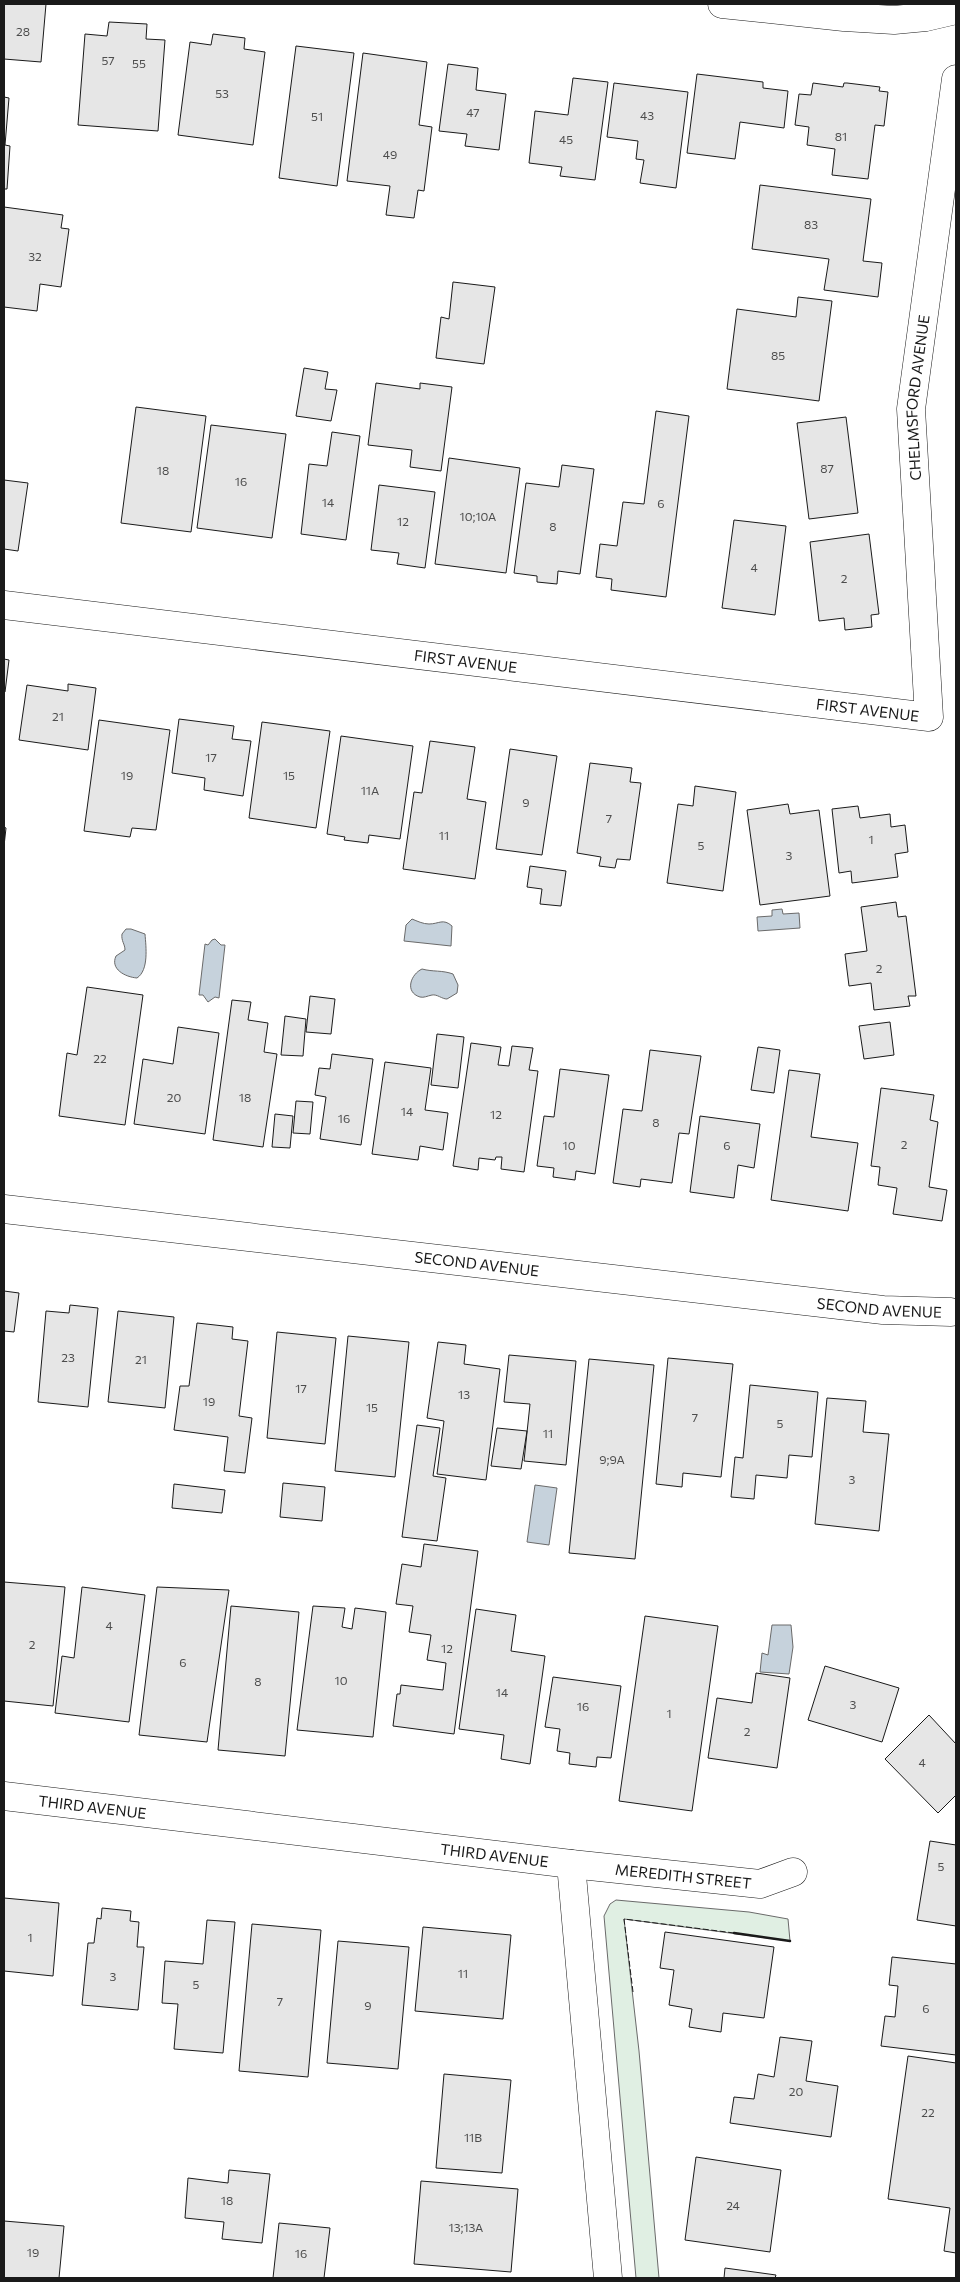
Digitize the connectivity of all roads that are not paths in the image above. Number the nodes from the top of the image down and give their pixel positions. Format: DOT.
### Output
graph roads {
  1 [pos="722,4"];
  2 [pos="956,10"];
  3 [pos="956,79"];
  4 [pos="4,605"];
  5 [pos="928,717"];
  6 [pos="4,1209"];
  7 [pos="951,1312"];
  8 [pos="4,1796"];
  9 [pos="571,1864"];
  10 [pos="793,1872"];
  11 [pos="608,2278"];
  1 -- 2 [label="street"];
  3 -- 5 [label="street, CHELMSFORD AVENUE"];
  4 -- 5 [label="street, FIRST AVENUE"];
  6 -- 7 [label="street, SECOND AVENUE"];
  8 -- 9 [label="street, THIRD AVENUE"];
  9 -- 10 [label="street, MEREDITH STREET"];
  9 -- 11 [label="street"];
}
